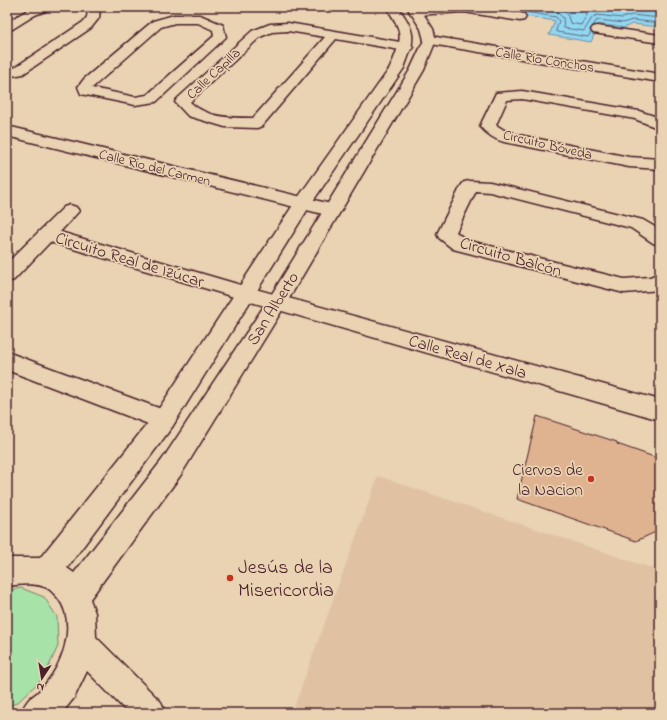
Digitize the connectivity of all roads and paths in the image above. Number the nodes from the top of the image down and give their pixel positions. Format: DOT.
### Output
graph roads {
  1 [pos="44,7"];
  2 [pos="91,7"];
  3 [pos="392,7"];
  4 [pos="414,9"];
  5 [pos="210,11"];
  6 [pos="520,17"];
  7 [pos="200,19"];
  8 [pos="7,27"];
  9 [pos="597,30"];
  10 [pos="334,34"];
  11 [pos="660,39"];
  12 [pos="430,40"];
  13 [pos="406,47"];
  14 [pos="8,73"];
  15 [pos="660,78"];
  16 [pos="660,124"];
  17 [pos="7,131"];
  18 [pos="660,164"];
  19 [pos="304,203"];
  20 [pos="331,210"];
  21 [pos="70,211"];
  22 [pos="48,235"];
  23 [pos="660,239"];
  24 [pos="7,275"];
  25 [pos="660,280"];
  26 [pos="244,293"];
  27 [pos="277,302"];
  28 [pos="7,361"];
  29 [pos="660,410"];
  30 [pos="164,420"];
  31 [pos="7,572"];
  32 [pos="46,573"];
  33 [pos="74,596"];
  34 [pos="81,643"];
  35 [pos="38,713"];
  36 [pos="150,713"];
  1 -- 8 [label="street"];
  2 -- 14 [label="street"];
  3 -- 13 [label="street, San Alberto"];
  4 -- 6 [label="street"];
  4 -- 12 [label="street"];
  5 -- 7 [label="street"];
  7 -- 7 [label="street"];
  9 -- 11 [label="street"];
  10 -- 10 [label="street, Calle Capilla"];
  10 -- 13 [label="street"];
  12 -- 15 [label="street, Calle Río Conchos"];
  12 -- 20 [label="street, San Alberto"];
  13 -- 19 [label="street, San Alberto"];
  16 -- 18 [label="street, Circuito Bóveda"];
  17 -- 19 [label="street, Calle Río del Carmen"];
  19 -- 20 [label="street, Calle Río del Carmen"];
  19 -- 26 [label="street, San Alberto"];
  20 -- 27 [label="street, San Alberto"];
  21 -- 22 [label="street"];
  22 -- 24 [label="street, Circuito Real de Izúcar"];
  22 -- 26 [label="street, Circuito Real de Izúcar"];
  23 -- 25 [label="street, Circuito Balcón"];
  26 -- 27 [label="street, Circuito Real de Izúcar"];
  26 -- 30 [label="street, San Alberto"];
  27 -- 29 [label="street, Calle Real de Xala"];
  27 -- 33 [label="street, San Alberto"];
  28 -- 30 [label="street"];
  30 -- 32 [label="street, San Alberto"];
  31 -- 32 [label="street"];
  32 -- 33 [label="street"];
  33 -- 34 [label="street"];
  34 -- 35 [label="street"];
  34 -- 36 [label="street"];
}
